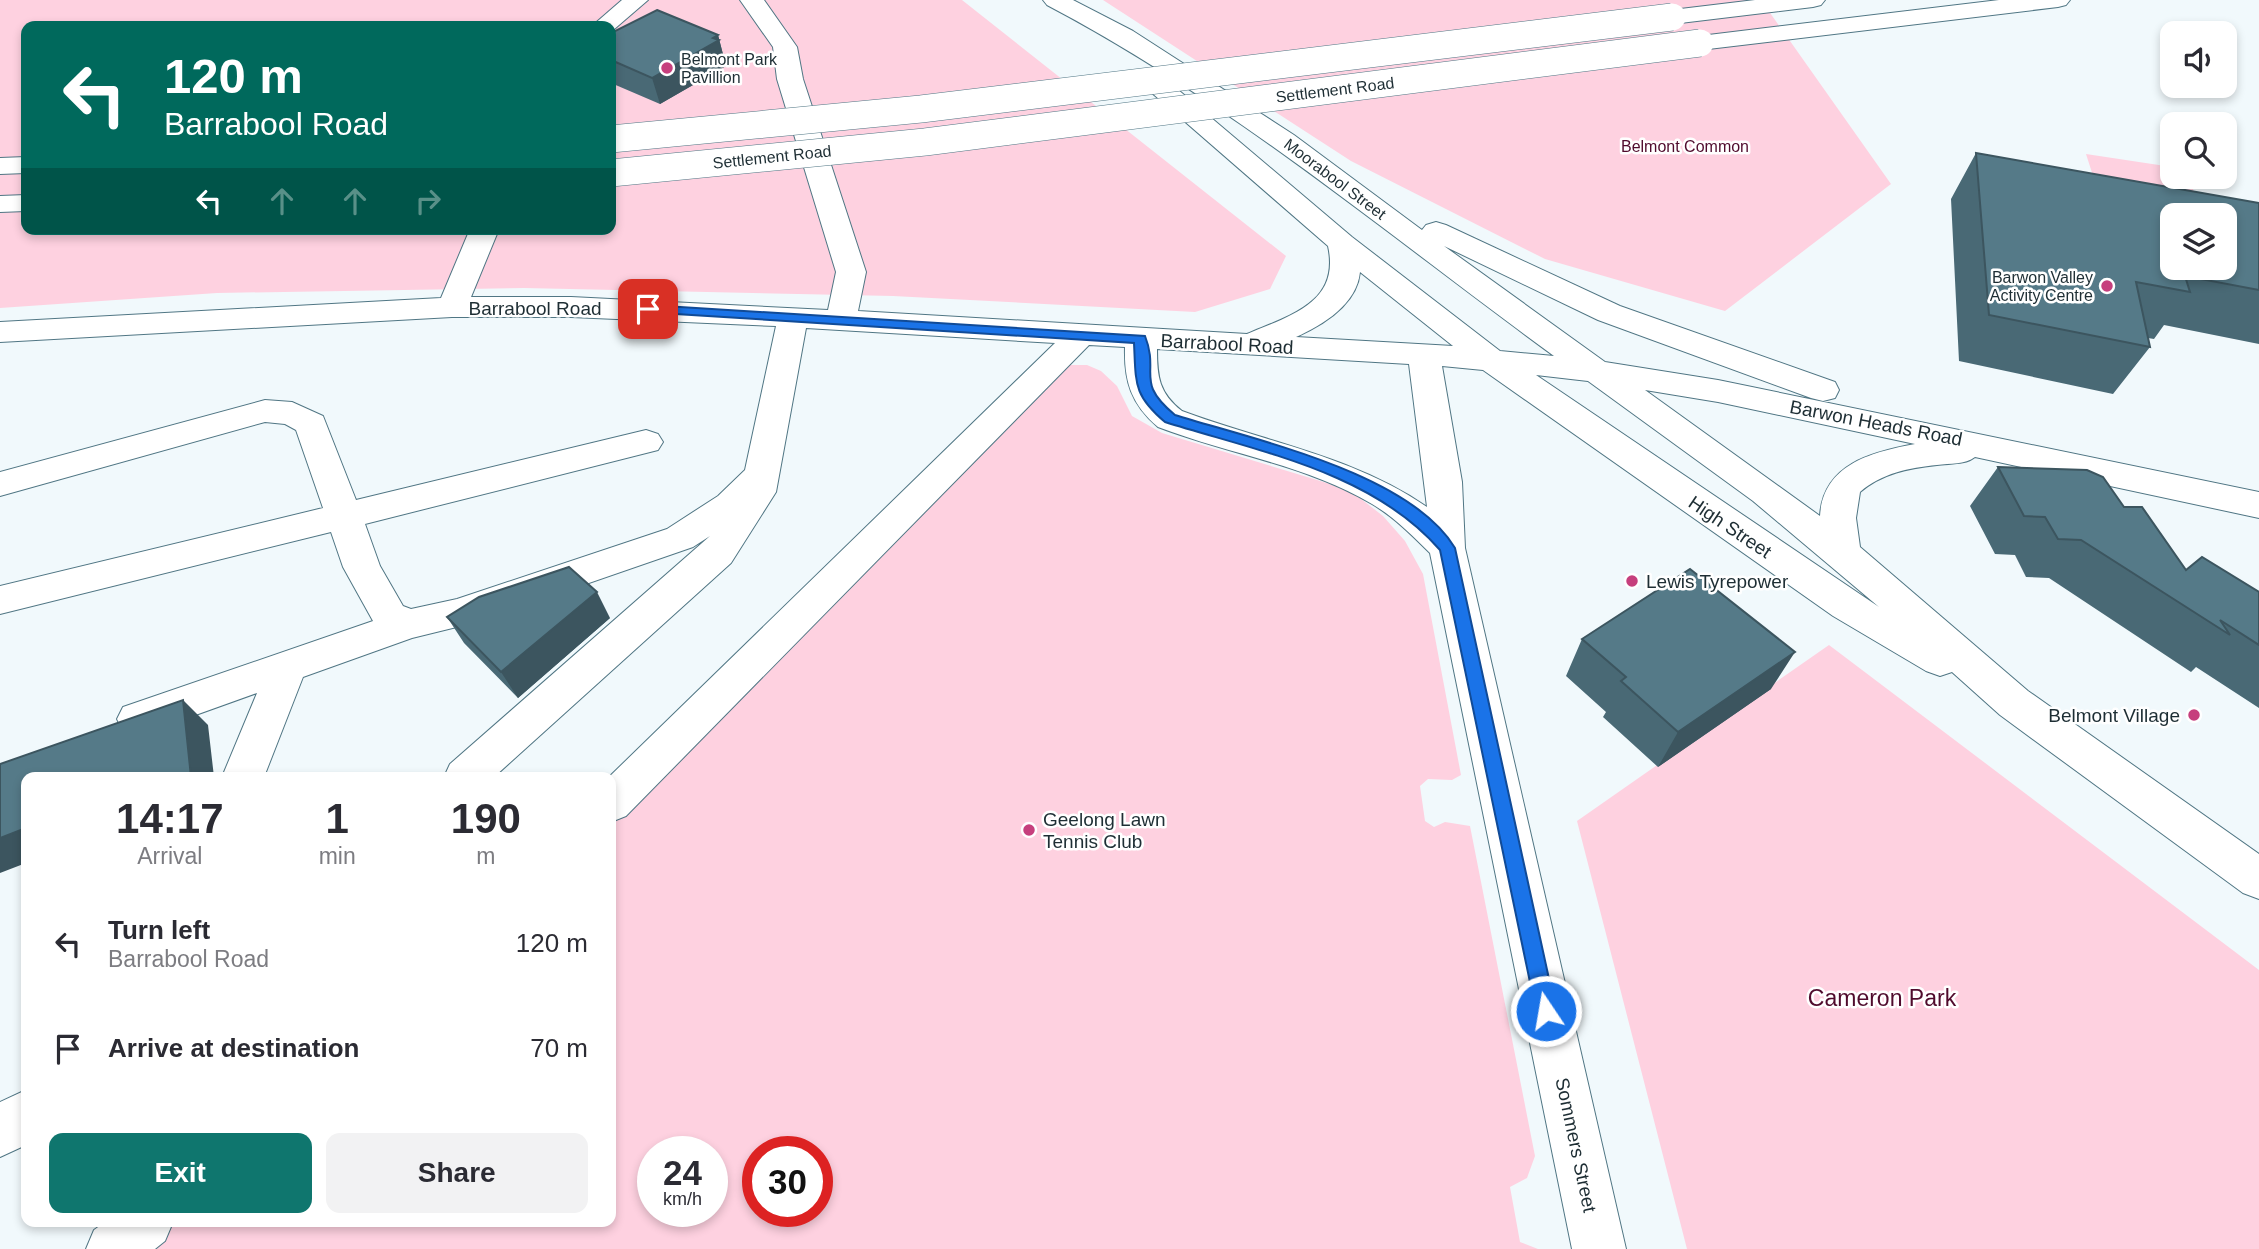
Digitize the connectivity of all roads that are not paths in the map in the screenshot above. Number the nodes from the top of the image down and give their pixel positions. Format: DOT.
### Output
graph roads {
  1 [pos="636,0"];
  2 [pos="752,0"];
  3 [pos="1813,0"];
  4 [pos="2058,0"];
  5 [pos="1059,2"];
  6 [pos="610,21"];
  7 [pos="616,139"];
  8 [pos="21,165"];
  9 [pos="0,166"];
  10 [pos="616,173"];
  11 [pos="1335,180"];
  12 [pos="21,203"];
  13 [pos="0,204"];
  14 [pos="482,235"];
  15 [pos="1342,243"];
  16 [pos="452,307"];
  17 [pos="793,317"];
  18 [pos="841,320"];
  19 [pos="0,332"];
  20 [pos="1080,336"];
  21 [pos="1141,339"];
  22 [pos="1249,345"];
  23 [pos="1424,355"];
  24 [pos="1490,359"];
  25 [pos="1596,371"];
  26 [pos="646,442"];
  27 [pos="2039,456"];
  28 [pos="761,475"];
  29 [pos="0,484"];
  30 [pos="2259,505"];
  31 [pos="344,516"];
  32 [pos="1447,548"];
  33 [pos="1843,553"];
  34 [pos="0,600"];
  35 [pos="409,624"];
  36 [pos="288,666"];
  37 [pos="2014,703"];
  38 [pos="105,730"];
  39 [pos="245,772"];
  40 [pos="471,772"];
  41 [pos="616,798"];
  42 [pos="2259,879"];
  43 [pos="21,1118"];
  44 [pos="0,1132"];
  45 [pos="140,1227"];
  46 [pos="113,1249"];
  47 [pos="1599,1249"];
  1 -- 6 [label="main road"];
  2 -- 18 [label="main road"];
  3 -- 7 [label="main road, Settlement Road, bridge"];
  4 -- 10 [label="main road, Settlement Road, bridge"];
  5 -- 11 [label="main road, Moorabool Street"];
  5 -- 15 [label="main road, Moorabool Street"];
  8 -- 9 [label="main road"];
  11 -- 25 [label="main road, Moorabool Street"];
  11 -- 27 [label="main road"];
  12 -- 13 [label="main road"];
  14 -- 16 [label="main road"];
  15 -- 22 [label="main road"];
  15 -- 24 [label="main road, Moorabool Street"];
  16 -- 17 [label="main road, Barrabool Road"];
  16 -- 19 [label="main road, Barrabool Road"];
  17 -- 18 [label="main road, Barrabool Road"];
  17 -- 28 [label="main road"];
  18 -- 20 [label="main road, Barrabool Road"];
  20 -- 21 [label="main road, Barrabool Road"];
  20 -- 41 [label="main road"];
  21 -- 22 [label="main road, Barrabool Road"];
  21 -- 32 [label="main road"];
  22 -- 23 [label="main road, Barrabool Road"];
  23 -- 24 [label="main road, Barrabool Road"];
  23 -- 32 [label="main road, Sommers Street"];
  24 -- 25 [label="main road, Barwon Heads Road"];
  24 -- 37 [label="main road, High Street"];
  25 -- 27 [label="main road, Barwon Heads Road"];
  25 -- 33 [label="main road, High Street"];
  26 -- 31 [label="main road"];
  27 -- 30 [label="main road, Barwon Heads Road"];
  27 -- 33 [label="main road"];
  28 -- 35 [label="main road"];
  28 -- 40 [label="main road"];
  29 -- 31 [label="main road"];
  31 -- 34 [label="main road"];
  31 -- 35 [label="main road"];
  32 -- 47 [label="main road, Sommers Street"];
  33 -- 37 [label="main road, High Street"];
  35 -- 36 [label="main road"];
  36 -- 38 [label="main road"];
  36 -- 39 [label="main road"];
  37 -- 42 [label="main road, High Street"];
  43 -- 44 [label="main road"];
  45 -- 46 [label="main road"];
}
